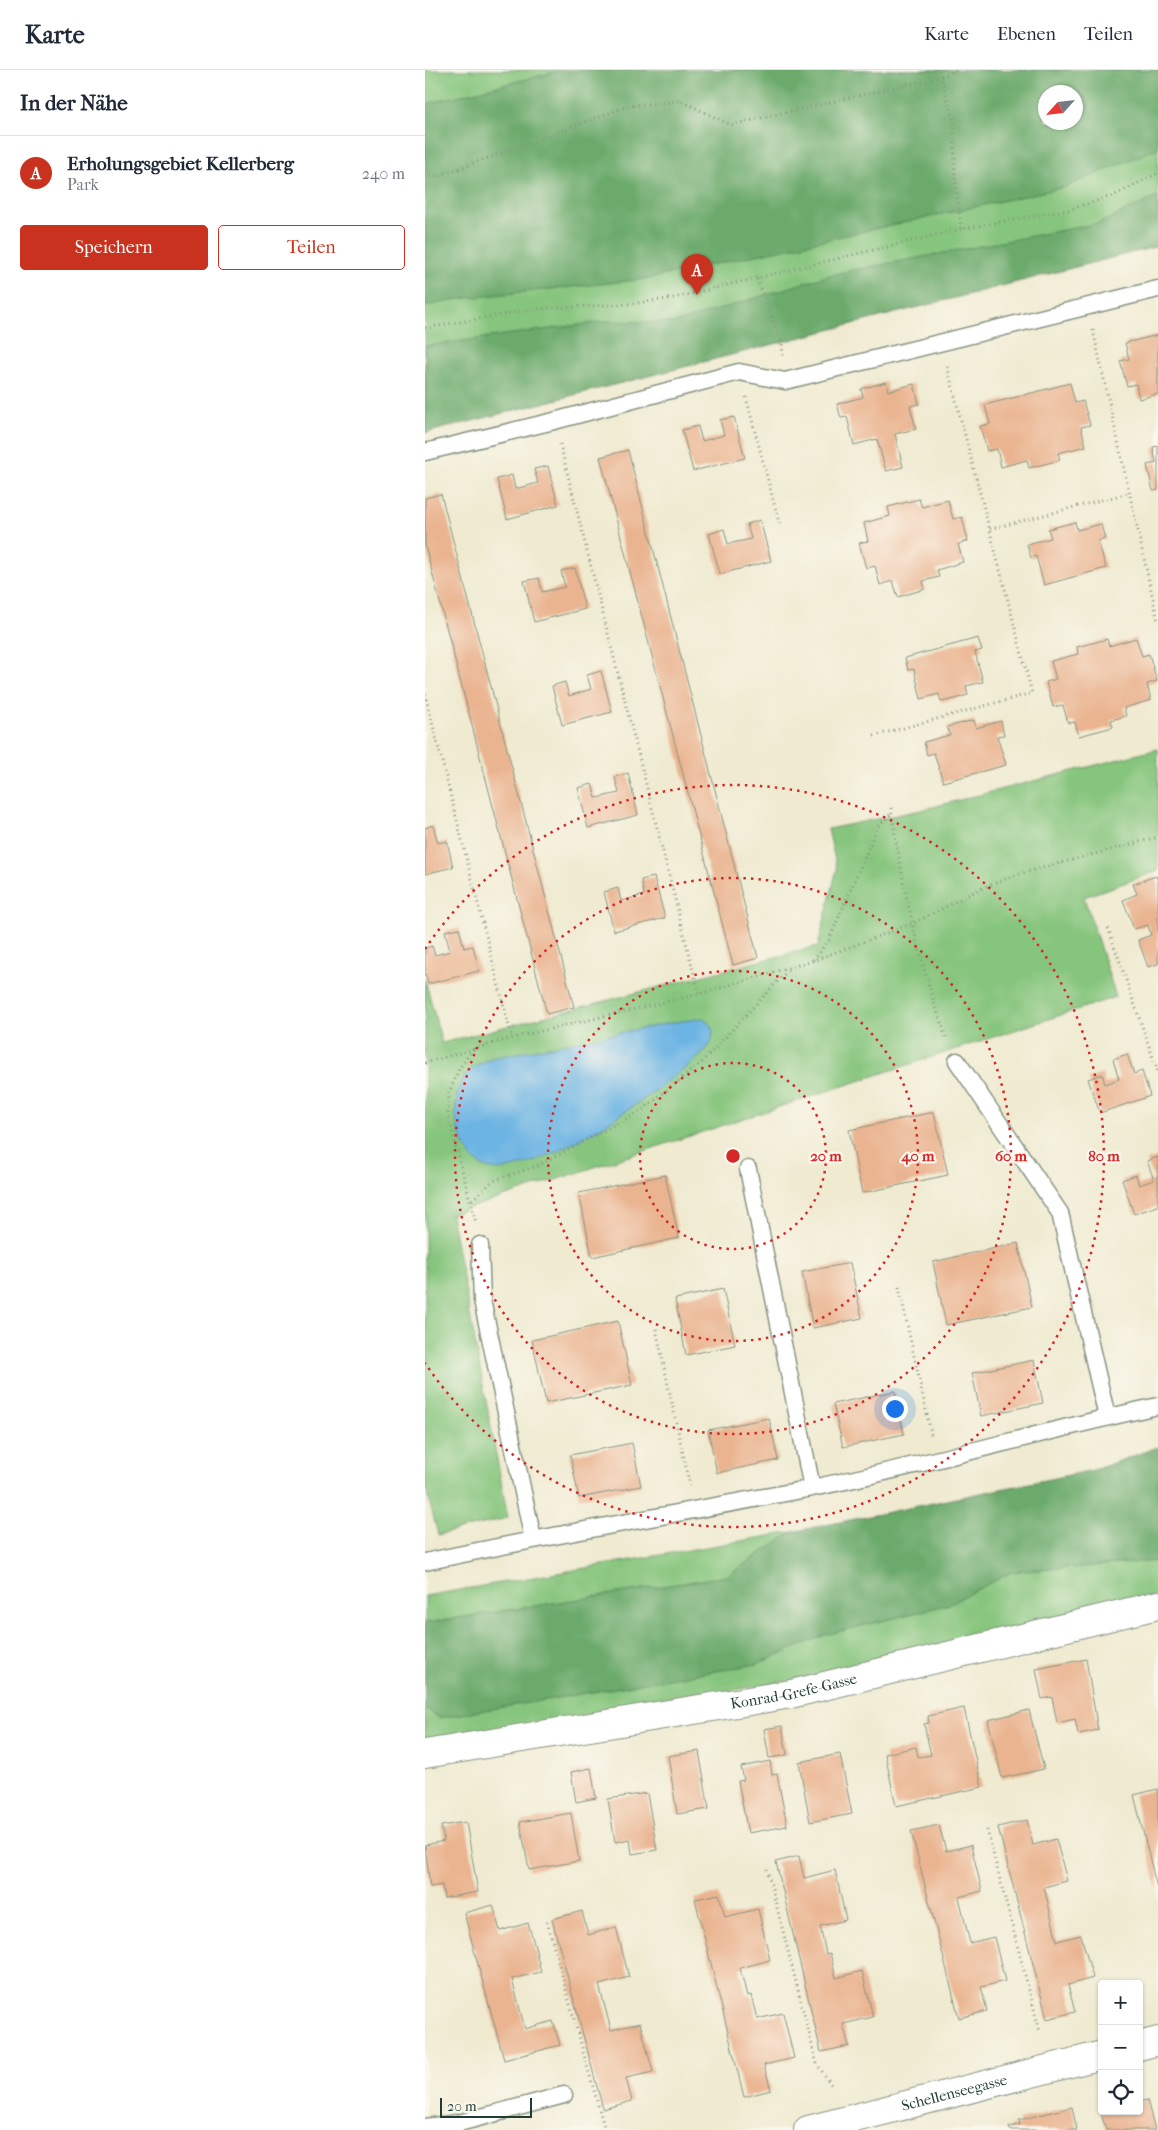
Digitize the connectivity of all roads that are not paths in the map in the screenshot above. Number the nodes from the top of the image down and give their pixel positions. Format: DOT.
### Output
graph roads {
  1 [pos="1158,289"];
  2 [pos="425,452"];
  3 [pos="957,1061"];
  4 [pos="748,1169"];
  5 [pos="480,1244"];
  6 [pos="1158,1406"];
  7 [pos="1107,1417"];
  8 [pos="812,1488"];
  9 [pos="533,1539"];
  10 [pos="425,1562"];
  11 [pos="1158,1605"];
  12 [pos="425,1754"];
  13 [pos="1158,2042"];
  14 [pos="1143,2045"];
  15 [pos="1098,2057"];
  16 [pos="564,2095"];
  17 [pos="425,2127"];
  18 [pos="808,2130"];
  1 -- 2 [label="lane"];
  3 -- 7 [label="lane"];
  4 -- 8 [label="lane"];
  5 -- 9 [label="lane"];
  6 -- 7 [label="lane"];
  7 -- 8 [label="lane"];
  8 -- 9 [label="lane"];
  9 -- 10 [label="lane"];
  11 -- 12 [label="street, Konrad-Grefe-Gasse"];
  13 -- 14 [label="street"];
  15 -- 18 [label="street, Schellenseegasse"];
  16 -- 17 [label="lane"];
}
